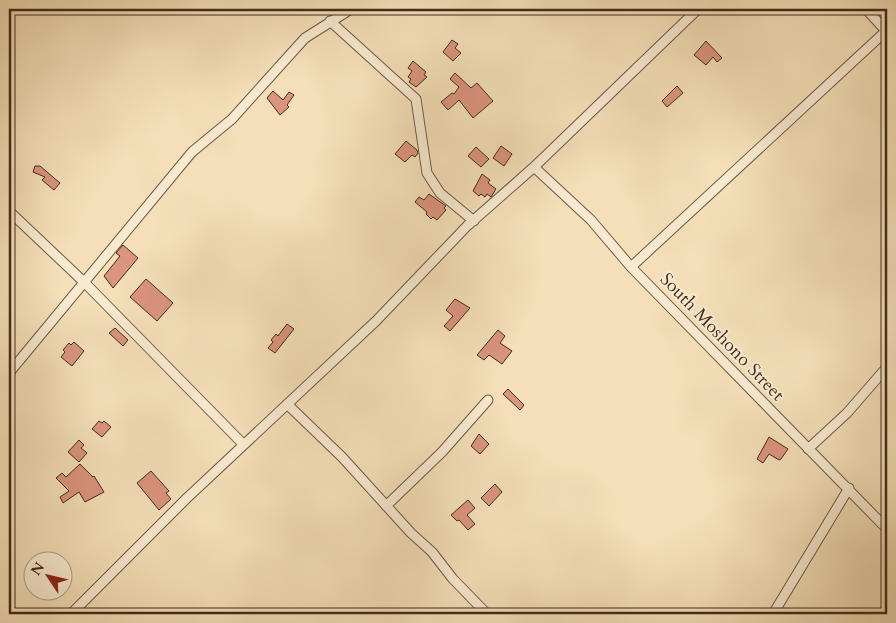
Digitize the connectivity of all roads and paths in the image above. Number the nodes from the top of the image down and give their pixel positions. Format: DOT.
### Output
graph roads {
  1 [pos="352,9"];
  2 [pos="698,9"];
  3 [pos="866,9"];
  4 [pos="330,22"];
  5 [pos="887,32"];
  6 [pos="534,167"];
  7 [pos="9,211"];
  8 [pos="474,221"];
  9 [pos="631,267"];
  10 [pos="85,283"];
  11 [pos="887,367"];
  12 [pos="9,373"];
  13 [pos="488,400"];
  14 [pos="287,404"];
  15 [pos="244,444"];
  16 [pos="808,449"];
  17 [pos="849,488"];
  18 [pos="386,506"];
  19 [pos="887,529"];
  20 [pos="71,614"];
  21 [pos="487,614"];
  22 [pos="772,614"];
  1 -- 4 [label="street"];
  2 -- 6 [label="street"];
  3 -- 5 [label="street"];
  4 -- 8 [label="street"];
  4 -- 10 [label="street"];
  5 -- 9 [label="street"];
  6 -- 8 [label="street"];
  6 -- 9 [label="street, South Moshono Street"];
  7 -- 10 [label="street"];
  8 -- 14 [label="street"];
  9 -- 16 [label="street, South Moshono Street"];
  10 -- 12 [label="street"];
  10 -- 15 [label="street"];
  11 -- 16 [label="street"];
  13 -- 18 [label="street"];
  14 -- 15 [label="street"];
  14 -- 18 [label="street"];
  15 -- 20 [label="street"];
  16 -- 17 [label="street, South Moshono Street"];
  17 -- 19 [label="street, South Moshono Street"];
  17 -- 22 [label="street"];
  18 -- 21 [label="street"];
}
